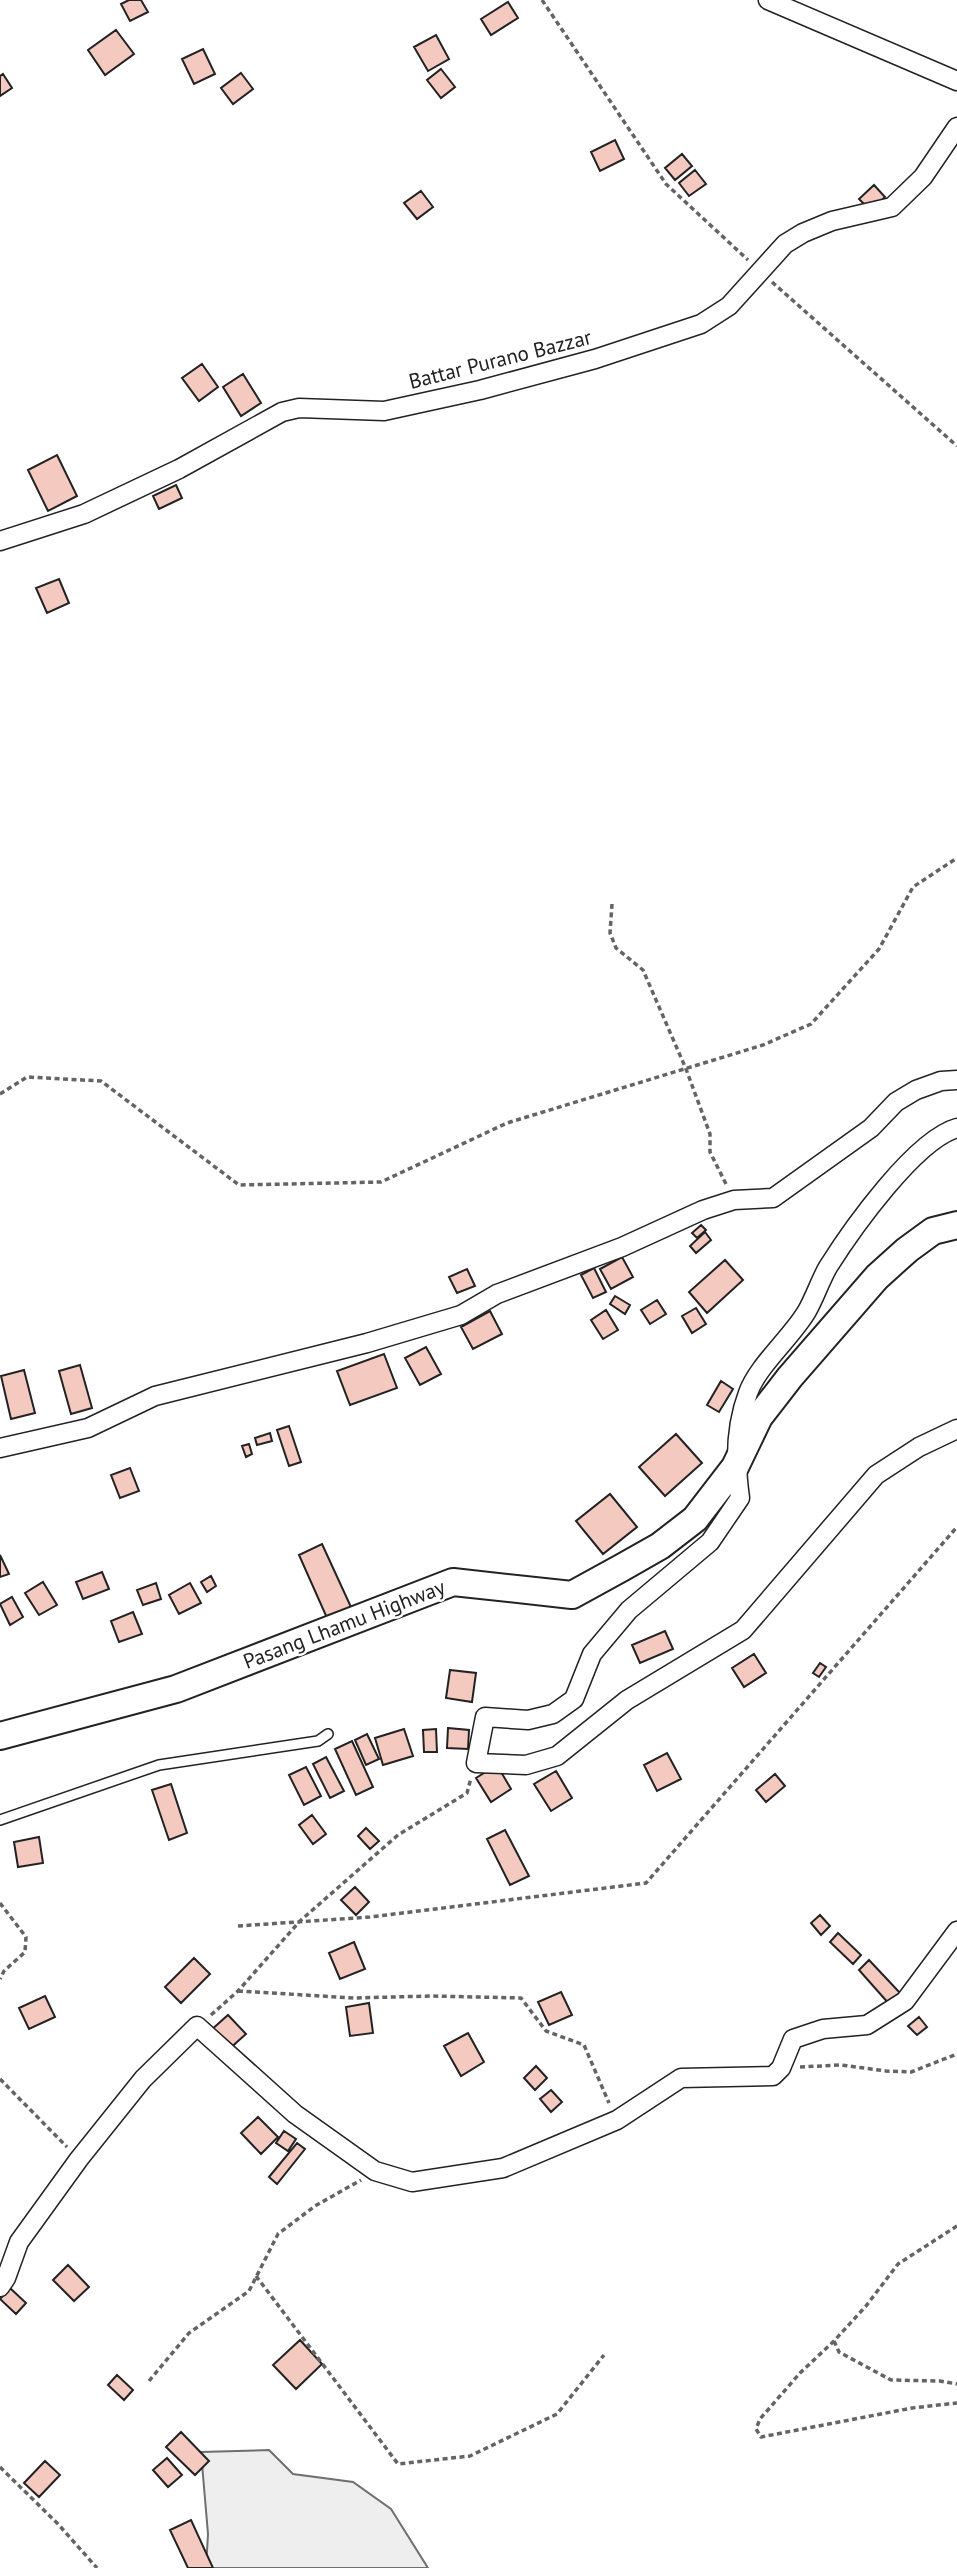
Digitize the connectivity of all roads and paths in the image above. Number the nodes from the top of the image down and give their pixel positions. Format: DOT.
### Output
graph roads {
  1 [pos="542,0"];
  2 [pos="768,0"];
  3 [pos="957,80"];
  4 [pos="957,127"];
  5 [pos="760,271"];
  6 [pos="957,446"];
  7 [pos="0,541"];
  8 [pos="957,858"];
  9 [pos="612,904"];
  10 [pos="685,1069"];
  11 [pos="957,1080"];
  12 [pos="0,1094"];
  13 [pos="957,1128"];
  14 [pos="734,1200"];
  15 [pos="957,1225"];
  16 [pos="957,1429"];
  17 [pos="0,1448"];
  18 [pos="735,1467"];
  19 [pos="957,1527"];
  20 [pos="328,1734"];
  21 [pos="0,1736"];
  22 [pos="477,1763"];
  23 [pos="0,1820"];
  24 [pos="0,1903"];
  25 [pos="300,1921"];
  26 [pos="238,1926"];
  27 [pos="957,1931"];
  28 [pos="0,1979"];
  29 [pos="238,1992"];
  30 [pos="197,2026"];
  31 [pos="957,2054"];
  32 [pos="780,2068"];
  33 [pos="0,2079"];
  34 [pos="617,2120"];
  35 [pos="79,2159"];
  36 [pos="375,2171"];
  37 [pos="957,2226"];
  38 [pos="256,2276"];
  39 [pos="0,2287"];
  40 [pos="834,2342"];
  41 [pos="604,2355"];
  42 [pos="149,2381"];
  43 [pos="957,2384"];
  44 [pos="957,2403"];
  45 [pos="0,2467"];
  46 [pos="97,2568"];
  1 -- 5 [label="path"];
  2 -- 3 [label="street"];
  4 -- 5 [label="street, Battar Purano Bazzar"];
  5 -- 6 [label="path"];
  5 -- 7 [label="street, Battar Purano Bazzar"];
  8 -- 10 [label="path"];
  9 -- 10 [label="path"];
  10 -- 12 [label="path"];
  10 -- 14 [label="path"];
  11 -- 14 [label="street"];
  13 -- 18 [label="street"];
  14 -- 17 [label="street"];
  15 -- 18 [label="main road, Pasang Lhamu Highway"];
  16 -- 22 [label="street"];
  18 -- 21 [label="main road, Pasang Lhamu Highway"];
  18 -- 22 [label="street"];
  19 -- 25 [label="path"];
  20 -- 23 [label="lane"];
  22 -- 25 [label="path"];
  24 -- 28 [label="path"];
  25 -- 26 [label="path"];
  25 -- 29 [label="path"];
  27 -- 32 [label="street"];
  29 -- 30 [label="path"];
  29 -- 34 [label="path"];
  30 -- 35 [label="street"];
  30 -- 36 [label="street"];
  31 -- 32 [label="path"];
  32 -- 34 [label="street"];
  33 -- 35 [label="path"];
  34 -- 36 [label="street"];
  35 -- 39 [label="street"];
  36 -- 38 [label="path"];
  37 -- 40 [label="path"];
  38 -- 41 [label="path"];
  38 -- 42 [label="path"];
  40 -- 43 [label="path"];
  40 -- 44 [label="path"];
  45 -- 46 [label="path"];
}
